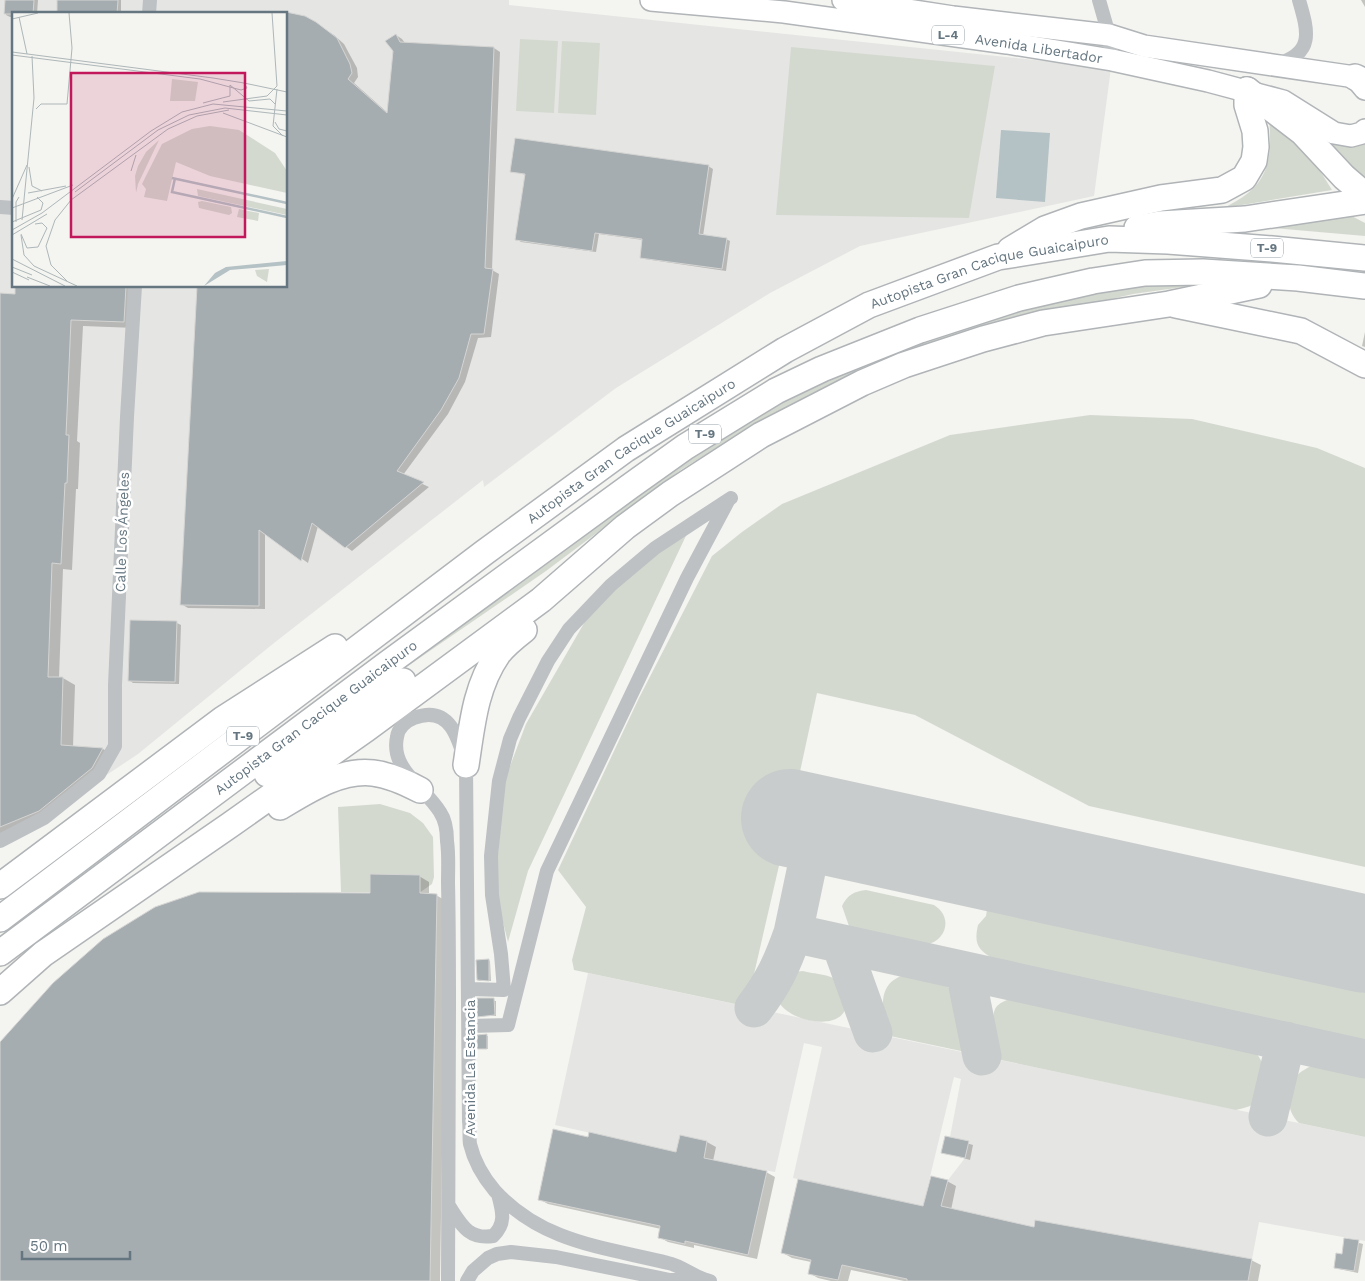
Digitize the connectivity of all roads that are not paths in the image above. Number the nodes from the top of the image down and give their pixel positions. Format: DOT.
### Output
graph roads {
  1 [pos="651,0"];
  2 [pos="843,0"];
  3 [pos="1099,0"];
  4 [pos="1299,0"];
  5 [pos="784,6"];
  6 [pos="1109,35"];
  7 [pos="1112,60"];
  8 [pos="1267,65"];
  9 [pos="1362,82"];
  10 [pos="1247,90"];
  11 [pos="1365,130"];
  12 [pos="1363,199"];
  13 [pos="1109,239"];
  14 [pos="998,257"];
  15 [pos="1365,258"];
  16 [pos="1298,278"];
  17 [pos="1365,286"];
  18 [pos="135,288"];
  19 [pos="1169,304"];
  20 [pos="1365,365"];
  21 [pos="485,552"];
  22 [pos="572,571"];
  23 [pos="466,765"];
  24 [pos="420,790"];
  25 [pos="201,804"];
  26 [pos="230,826"];
  27 [pos="0,841"];
  28 [pos="37,860"];
  29 [pos="0,869"];
  30 [pos="0,886"];
  31 [pos="0,919"];
  32 [pos="0,953"];
  33 [pos="469,988"];
  34 [pos="0,992"];
  35 [pos="470,1026"];
  36 [pos="497,1193"];
  37 [pos="449,1206"];
  38 [pos="448,1281"];
  39 [pos="467,1281"];
  40 [pos="708,1281"];
  1 -- 5 [label="main road, Avenida Libertador / L-4"];
  2 -- 6 [label="main road, Avenida Libertador / L-4"];
  3 -- 6 [label="street"];
  4 -- 8 [label="street"];
  5 -- 7 [label="main road, Avenida Libertador / L-4"];
  6 -- 7 [label="street"];
  6 -- 8 [label="main road, Avenida Libertador / L-4"];
  7 -- 10 [label="main road, Avenida Libertador / L-4"];
  8 -- 9 [label="main road, Avenida Libertador / L-4"];
  10 -- 11 [label="main road, Avenida Libertador"];
  10 -- 12 [label="highway"];
  10 -- 14 [label="highway"];
  12 -- 13 [label="highway"];
  13 -- 14 [label="highway, Autopista Gran Cacique Guaicaipuro / T-9"];
  13 -- 15 [label="highway, Autopista Gran Cacique Guaicaipuro / T-9"];
  14 -- 21 [label="highway, Autopista Gran Cacique Guaicaipuro / T-9"];
  16 -- 17 [label="highway, Autopista Gran Cacique Guaicaipuro / T-9"];
  16 -- 19 [label="highway"];
  16 -- 25 [label="highway, Autopista Gran Cacique Guaicaipuro / T-9"];
  18 -- 27 [label="street, Calle Los Ángeles"];
  19 -- 20 [label="highway"];
  19 -- 22 [label="highway"];
  21 -- 28 [label="highway"];
  21 -- 31 [label="highway, Autopista Gran Cacique Guaicaipuro / T-9"];
  22 -- 23 [label="highway"];
  22 -- 25 [label="highway"];
  22 -- 26 [label="highway"];
  23 -- 24 [label="street, Avenida La Estancia"];
  23 -- 33 [label="street, Avenida La Estancia"];
  24 -- 26 [label="highway"];
  24 -- 37 [label="street, Avenida La Estancia"];
  25 -- 32 [label="highway, Autopista Gran Cacique Guaicaipuro / T-9"];
  26 -- 34 [label="highway"];
  28 -- 29 [label="highway"];
  28 -- 30 [label="highway"];
  33 -- 35 [label="street, Avenida La Estancia"];
  33 -- 35 [label="street"];
  35 -- 36 [label="street, Avenida La Estancia"];
  36 -- 37 [label="street"];
  36 -- 40 [label="street, Avenida La Estancia"];
  37 -- 38 [label="street, Avenida La Estancia"];
  39 -- 40 [label="street, Avenida La Estancia"];
}
